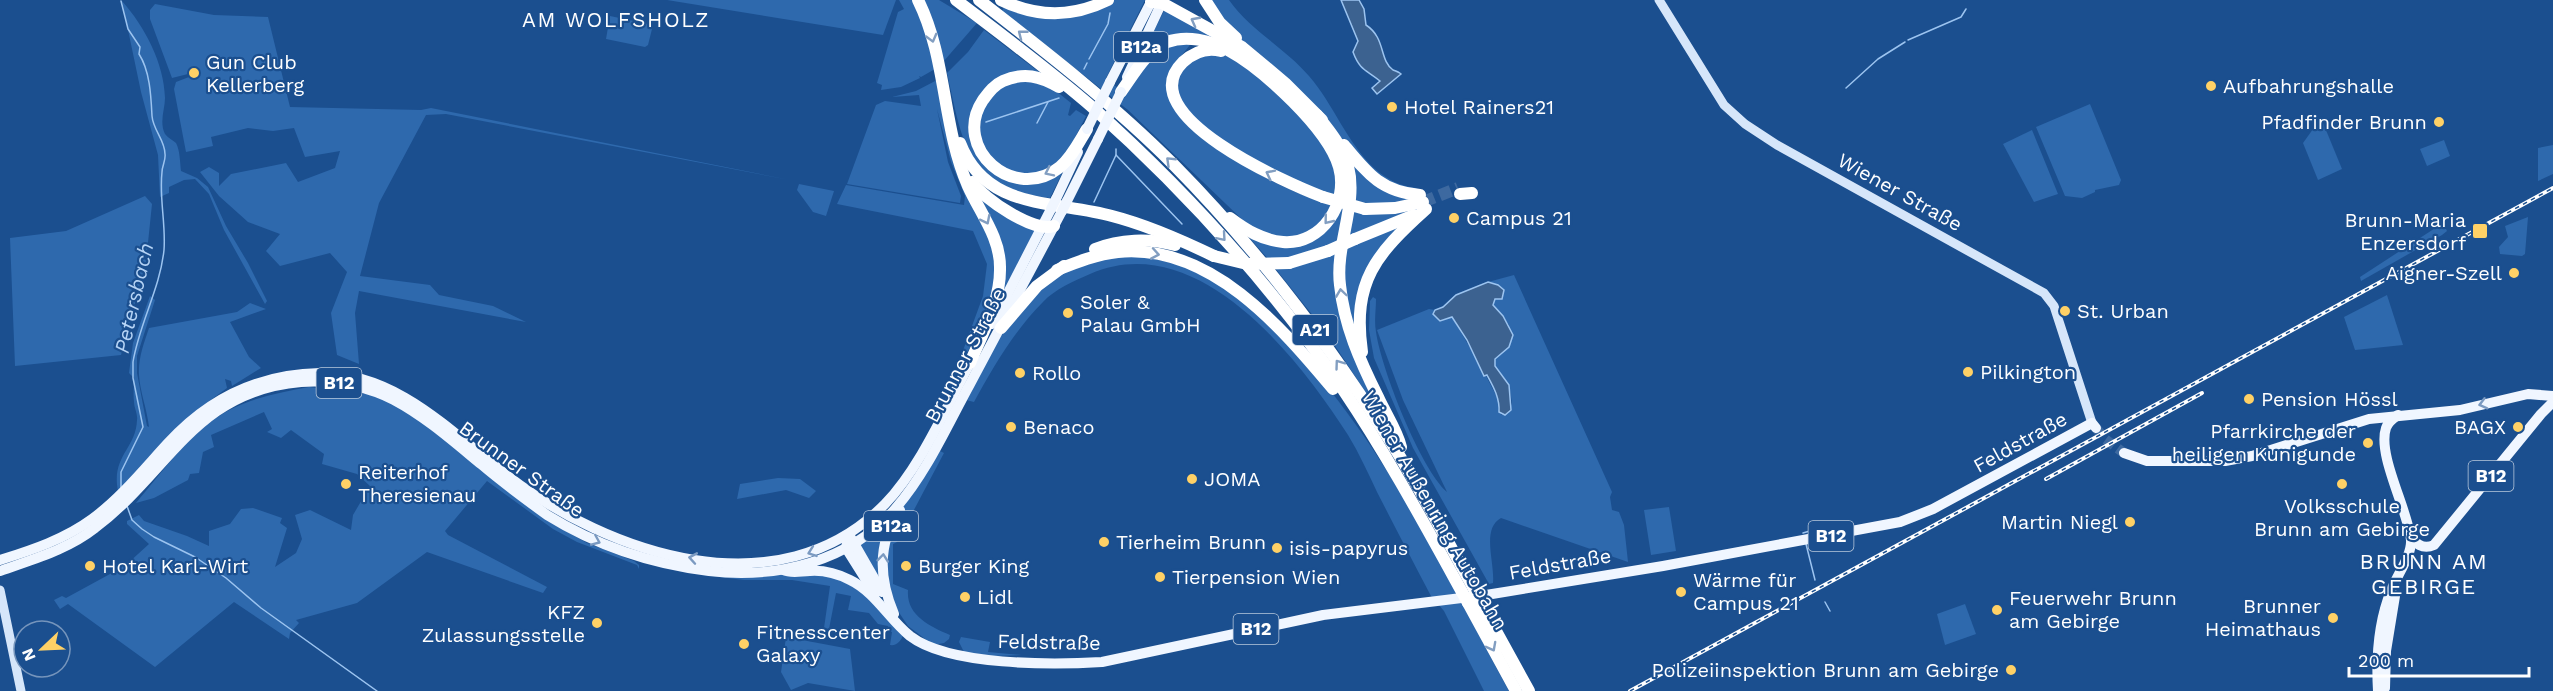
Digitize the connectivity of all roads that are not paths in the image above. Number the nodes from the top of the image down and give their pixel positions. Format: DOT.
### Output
graph roads {
  1 [pos="918,0"];
  2 [pos="956,0"];
  3 [pos="979,0"];
  4 [pos="1000,0"];
  5 [pos="1108,0"];
  6 [pos="1205,0"];
  7 [pos="1659,0"];
  8 [pos="1157,1"];
  9 [pos="1242,47"];
  10 [pos="1257,72"];
  11 [pos="942,78"];
  12 [pos="1121,92"];
  13 [pos="1091,107"];
  14 [pos="1317,115"];
  15 [pos="1087,129"];
  16 [pos="961,167"];
  17 [pos="1423,202"];
  18 [pos="1210,203"];
  19 [pos="1059,205"];
  20 [pos="1048,227"];
  21 [pos="1214,256"];
  22 [pos="1057,270"];
  23 [pos="1001,328"];
  24 [pos="970,363"];
  25 [pos="1365,368"];
  26 [pos="2538,394"];
  27 [pos="2553,396"];
  28 [pos="2553,402"];
  29 [pos="2541,414"];
  30 [pos="2398,416"];
  31 [pos="2357,423"];
  32 [pos="1366,425"];
  33 [pos="2094,426"];
  34 [pos="2384,436"];
  35 [pos="936,447"];
  36 [pos="2124,453"];
  37 [pos="1406,466"];
  38 [pos="130,490"];
  39 [pos="120,501"];
  40 [pos="2408,527"];
  41 [pos="850,542"];
  42 [pos="2420,546"];
  43 [pos="0,560"];
  44 [pos="783,570"];
  45 [pos="0,571"];
  46 [pos="0,590"];
  47 [pos="1468,590"];
  48 [pos="1474,603"];
  49 [pos="893,617"];
  50 [pos="2381,677"];
  51 [pos="21,691"];
  52 [pos="1516,691"];
  53 [pos="1529,691"];
  54 [pos="2378,691"];
  55 [pos="2385,691"];
  1 -- 11 [label="highway, one-way"];
  2 -- 13 [label="highway, Wiener Außenring Autobahn / A21"];
  18 -- 3 [label="highway, Wiener Außenring Autobahn / A21, one-way"];
  4 -- 5 [label="highway"];
  6 -- 9 [label="highway"];
  7 -- 33 [label="main road, Wiener Straße"];
  9 -- 8 [label="highway, one-way"];
  8 -- 12 [label="main road, Brunner Straße / B12a"];
  8 -- 15 [label="main road, Brunner Straße / B12a, bridge"];
  9 -- 14 [label="highway"];
  10 -- 12 [label="highway"];
  17 -- 10 [label="highway, one-way, bridge"];
  10 -- 18 [label="highway, one-way"];
  11 -- 16 [label="highway"];
  11 -- 21 [label="highway"];
  12 -- 19 [label="main road, Brunner Straße / B12a, bridge"];
  15 -- 13 [label="highway, one-way"];
  13 -- 32 [label="highway, Wiener Außenring Autobahn / A21, one-way"];
  14 -- 17 [label="highway"];
  25 -- 14 [label="highway, one-way"];
  15 -- 19 [label="main road, Brunner Straße / B12a"];
  16 -- 20 [label="highway"];
  16 -- 24 [label="highway, one-way"];
  17 -- 21 [label="highway, bridge"];
  17 -- 25 [label="highway"];
  37 -- 18 [label="highway, Wiener Außenring Autobahn / A21, one-way"];
  19 -- 20 [label="main road, Brunner Straße / B12a"];
  20 -- 23 [label="main road, Brunner Straße / B12a"];
  20 -- 24 [label="main road, Brunner Straße / B12a"];
  21 -- 22 [label="highway"];
  22 -- 23 [label="highway"];
  22 -- 32 [label="highway, one-way"];
  23 -- 35 [label="main road, Brunner Straße / B12a"];
  24 -- 41 [label="main road, Brunner Straße / B12a"];
  25 -- 37 [label="highway"];
  26 -- 27 [label="main road"];
  26 -- 29 [label="main road"];
  26 -- 30 [label="main road, one-way"];
  28 -- 29 [label="main road, B12"];
  29 -- 42 [label="main road, B12"];
  30 -- 31 [label="main road"];
  30 -- 34 [label="main road"];
  31 -- 34 [label="main road"];
  31 -- 36 [label="main road"];
  32 -- 47 [label="highway, Wiener Außenring Autobahn / A21"];
  33 -- 49 [label="main road, Feldstraße / B12"];
  34 -- 40 [label="main road"];
  35 -- 41 [label="main road, Brunner Straße / B12a"];
  49 -- 35 [label="main road, B12a, one-way"];
  37 -- 47 [label="highway, Wiener Außenring Autobahn / A21"];
  38 -- 39 [label="main road, Brunner Straße / B12"];
  41 -- 38 [label="main road, Brunner Straße / B12, one-way"];
  38 -- 44 [label="main road, Brunner Straße / B12, one-way"];
  39 -- 43 [label="main road, Brunner Straße / B12"];
  39 -- 45 [label="main road, Brunner Straße / B12"];
  40 -- 42 [label="main road"];
  40 -- 50 [label="main road"];
  41 -- 44 [label="main road, Brunner Straße / B12"];
  41 -- 49 [label="main road"];
  42 -- 50 [label="main road"];
  44 -- 49 [label="main road"];
  46 -- 51 [label="main road"];
  47 -- 48 [label="highway, Wiener Außenring Autobahn / A21, bridge"];
  48 -- 52 [label="highway, Wiener Außenring Autobahn / A21, one-way"];
  48 -- 53 [label="highway, Wiener Außenring Autobahn / A21"];
  50 -- 54 [label="main road"];
  50 -- 55 [label="main road"];
}
